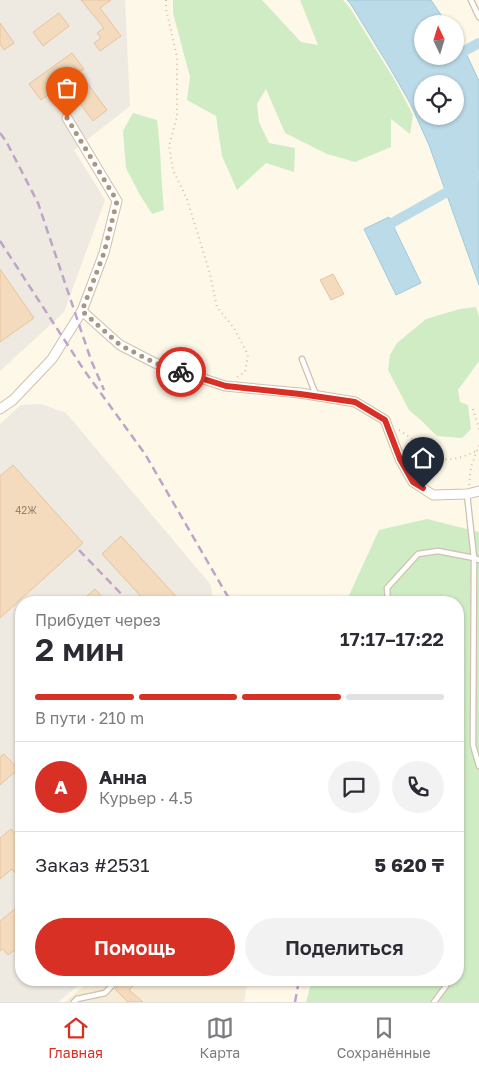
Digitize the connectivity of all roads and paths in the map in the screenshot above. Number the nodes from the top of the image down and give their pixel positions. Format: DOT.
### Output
graph roads {
  1 [pos="166,0"];
  2 [pos="471,0"];
  3 [pos="479,17"];
  4 [pos="67,118"];
  5 [pos="82,311"];
  6 [pos="302,359"];
  7 [pos="226,386"];
  8 [pos="317,396"];
  9 [pos="0,409"];
  10 [pos="473,409"];
  11 [pos="385,420"];
  12 [pos="479,430"];
  13 [pos="479,445"];
  14 [pos="477,451"];
  15 [pos="479,491"];
  16 [pos="467,494"];
  17 [pos="476,559"];
  18 [pos="388,596"];
  19 [pos="479,766"];
  20 [pos="111,986"];
  21 [pos="446,986"];
  22 [pos="74,1002"];
  23 [pos="434,1002"];
  1 -- 7 [label="path"];
  2 -- 3 [label="lane"];
  4 -- 5 [label="street"];
  5 -- 7 [label="street"];
  5 -- 9 [label="street"];
  6 -- 8 [label="lane"];
  7 -- 8 [label="street"];
  8 -- 11 [label="street"];
  10 -- 12 [label="path"];
  11 -- 14 [label="path"];
  11 -- 16 [label="street"];
  13 -- 14 [label="path"];
  14 -- 16 [label="path"];
  15 -- 16 [label="street"];
  16 -- 17 [label="lane"];
  17 -- 18 [label="lane"];
  17 -- 19 [label="lane"];
  20 -- 22 [label="lane"];
  21 -- 23 [label="lane"];
}
